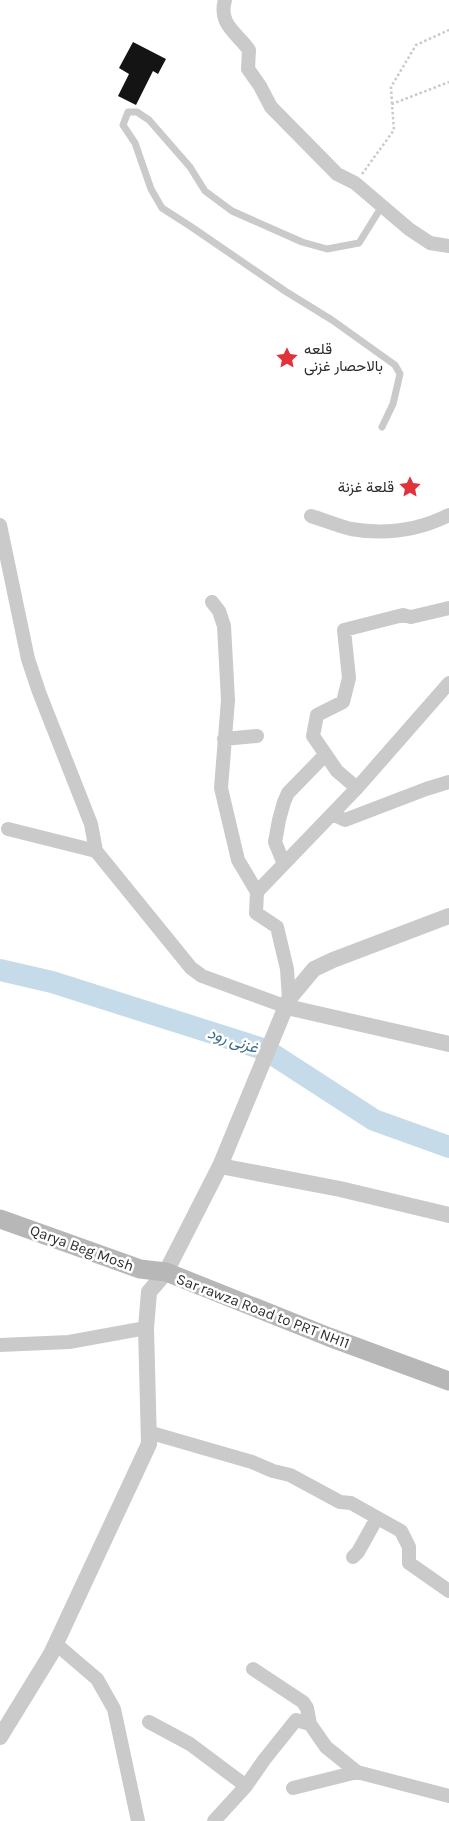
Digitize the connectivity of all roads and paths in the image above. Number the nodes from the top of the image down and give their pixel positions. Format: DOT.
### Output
graph roads {
  1 [pos="225,0"];
  2 [pos="449,30"];
  3 [pos="449,82"];
  4 [pos="392,104"];
  5 [pos="355,183"];
  6 [pos="382,206"];
  7 [pos="449,246"];
  8 [pos="382,427"];
  9 [pos="449,515"];
  10 [pos="310,516"];
  11 [pos="0,525"];
  12 [pos="212,602"];
  13 [pos="449,608"];
  14 [pos="449,683"];
  15 [pos="257,736"];
  16 [pos="224,739"];
  17 [pos="325,755"];
  18 [pos="449,782"];
  19 [pos="357,788"];
  20 [pos="332,814"];
  21 [pos="8,829"];
  22 [pos="96,851"];
  23 [pos="284,864"];
  24 [pos="257,892"];
  25 [pos="449,916"];
  26 [pos="286,1008"];
  27 [pos="449,1044"];
  28 [pos="220,1166"];
  29 [pos="449,1215"];
  30 [pos="0,1219"];
  31 [pos="166,1272"];
  32 [pos="146,1328"];
  33 [pos="0,1345"];
  34 [pos="449,1381"];
  35 [pos="148,1432"];
  36 [pos="377,1518"];
  37 [pos="353,1558"];
  38 [pos="449,1591"];
  39 [pos="56,1644"];
  40 [pos="253,1669"];
  41 [pos="149,1722"];
  42 [pos="310,1724"];
  43 [pos="0,1737"];
  44 [pos="357,1772"];
  45 [pos="246,1786"];
  46 [pos="293,1788"];
  47 [pos="449,1796"];
  48 [pos="138,1821"];
  49 [pos="214,1821"];
  1 -- 5 [label="street"];
  2 -- 4 [label="path"];
  3 -- 4 [label="path"];
  4 -- 5 [label="path"];
  5 -- 6 [label="street"];
  6 -- 7 [label="street"];
  6 -- 8 [label="lane"];
  9 -- 10 [label="street"];
  11 -- 22 [label="street"];
  12 -- 16 [label="street"];
  13 -- 17 [label="street"];
  14 -- 19 [label="street"];
  15 -- 16 [label="street"];
  16 -- 24 [label="street"];
  17 -- 19 [label="street"];
  17 -- 23 [label="street"];
  18 -- 20 [label="street"];
  19 -- 20 [label="street"];
  20 -- 23 [label="street"];
  21 -- 22 [label="street"];
  22 -- 26 [label="street"];
  23 -- 24 [label="street"];
  24 -- 26 [label="street"];
  25 -- 26 [label="street, Sar rawza Road to PRT NH11"];
  26 -- 27 [label="street"];
  26 -- 28 [label="street, Sar rawza Road to PRT NH11"];
  28 -- 29 [label="street"];
  28 -- 31 [label="street, Sar rawza Road to PRT NH11"];
  30 -- 31 [label="main road, Qarya Beg Mosh"];
  31 -- 32 [label="street"];
  31 -- 34 [label="main road, Sar rawza Road to PRT NH11"];
  32 -- 33 [label="street"];
  32 -- 35 [label="street"];
  35 -- 36 [label="street"];
  35 -- 39 [label="street"];
  36 -- 37 [label="street"];
  36 -- 38 [label="street"];
  39 -- 43 [label="street"];
  39 -- 48 [label="street"];
  40 -- 42 [label="street"];
  41 -- 45 [label="street"];
  42 -- 44 [label="street"];
  42 -- 45 [label="street"];
  44 -- 46 [label="street"];
  44 -- 47 [label="street"];
  45 -- 49 [label="street"];
}
